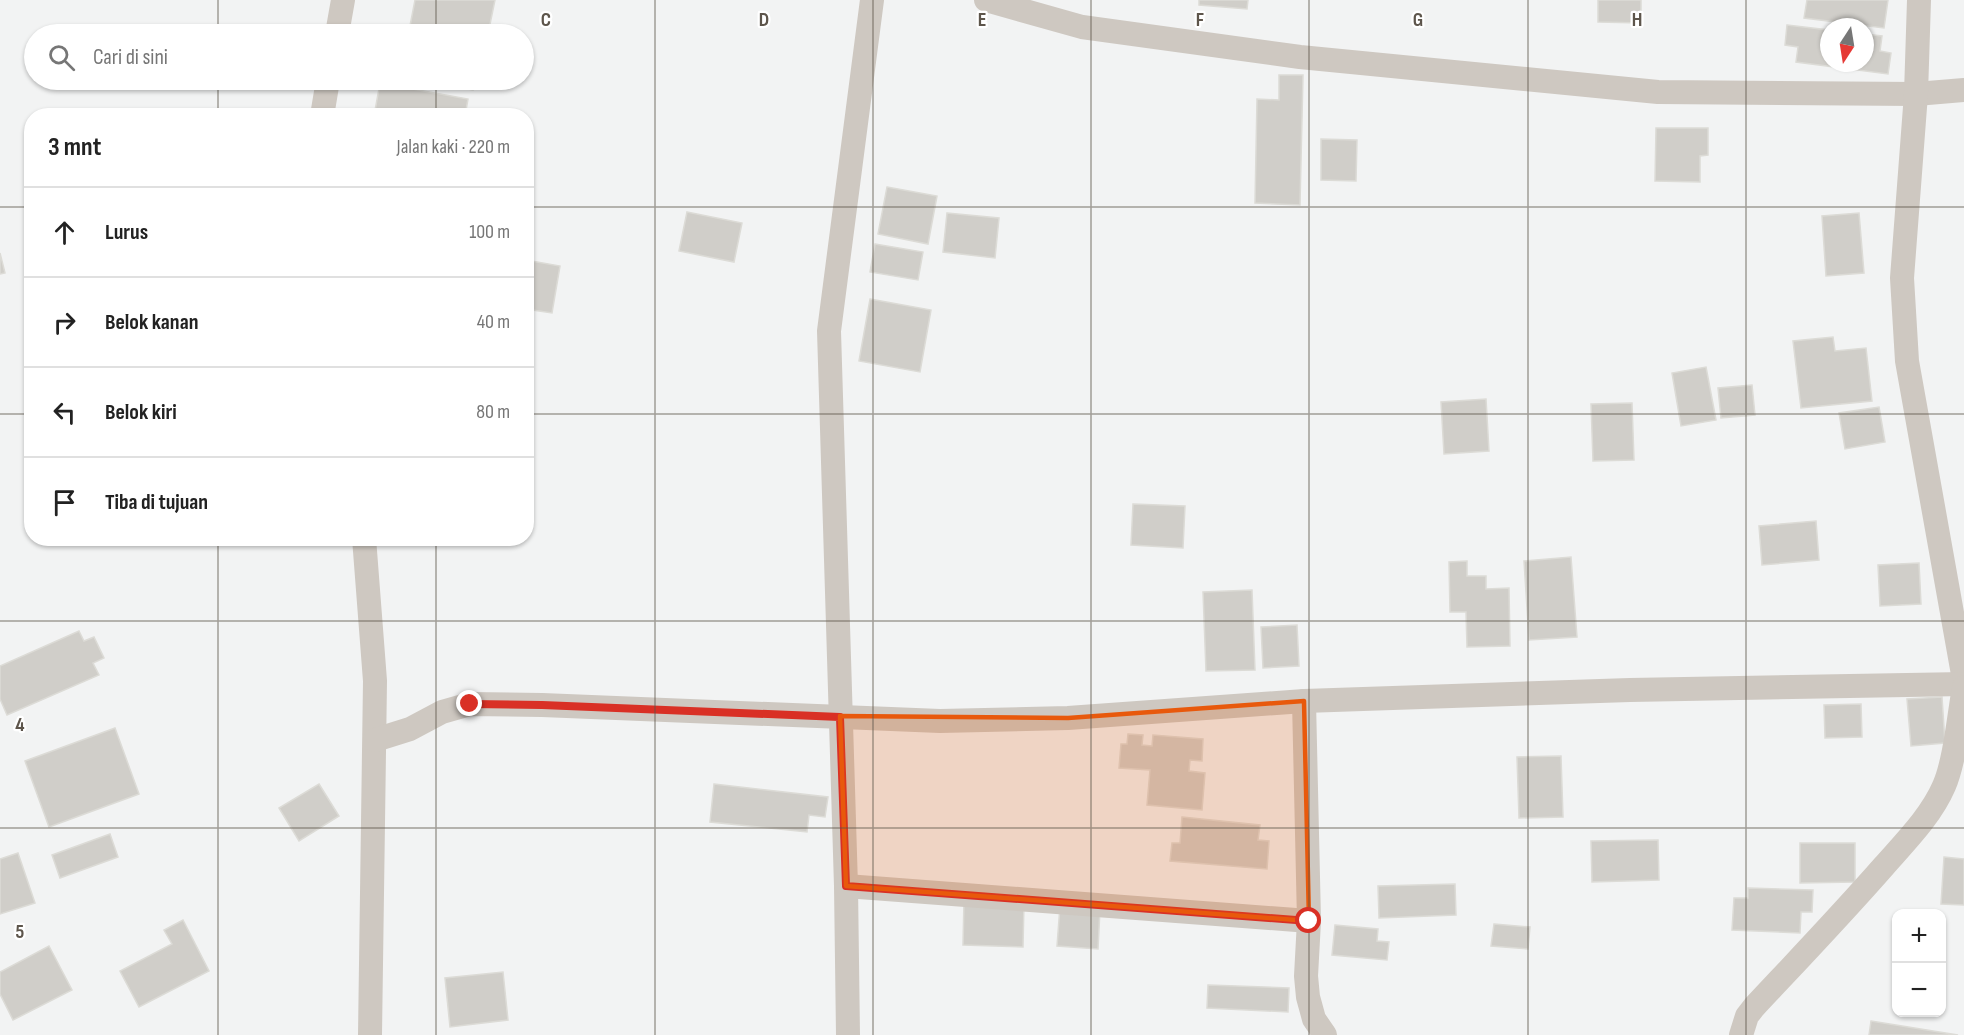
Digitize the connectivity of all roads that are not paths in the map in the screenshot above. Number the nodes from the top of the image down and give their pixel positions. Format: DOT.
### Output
graph roads {
  1 [pos="343,0"];
  2 [pos="872,0"];
  3 [pos="986,0"];
  4 [pos="1919,0"];
  5 [pos="339,24"];
  6 [pos="326,90"];
  7 [pos="1964,90"];
  8 [pos="1916,94"];
  9 [pos="323,108"];
  10 [pos="365,546"];
  11 [pos="1964,684"];
  12 [pos="1304,701"];
  13 [pos="840,717"];
  14 [pos="375,740"];
  15 [pos="846,886"];
  16 [pos="1309,921"];
  17 [pos="370,1035"];
  18 [pos="848,1035"];
  19 [pos="1325,1035"];
  20 [pos="1741,1035"];
  1 -- 5 [label="street"];
  2 -- 13 [label="street"];
  3 -- 8 [label="street"];
  4 -- 8 [label="street"];
  6 -- 9 [label="street"];
  7 -- 8 [label="street"];
  8 -- 11 [label="street"];
  10 -- 14 [label="street"];
  11 -- 12 [label="street"];
  11 -- 20 [label="street"];
  12 -- 13 [label="street"];
  12 -- 16 [label="street"];
  13 -- 14 [label="street"];
  13 -- 15 [label="street"];
  14 -- 17 [label="street"];
  15 -- 16 [label="street"];
  15 -- 18 [label="street"];
  16 -- 19 [label="street"];
}
